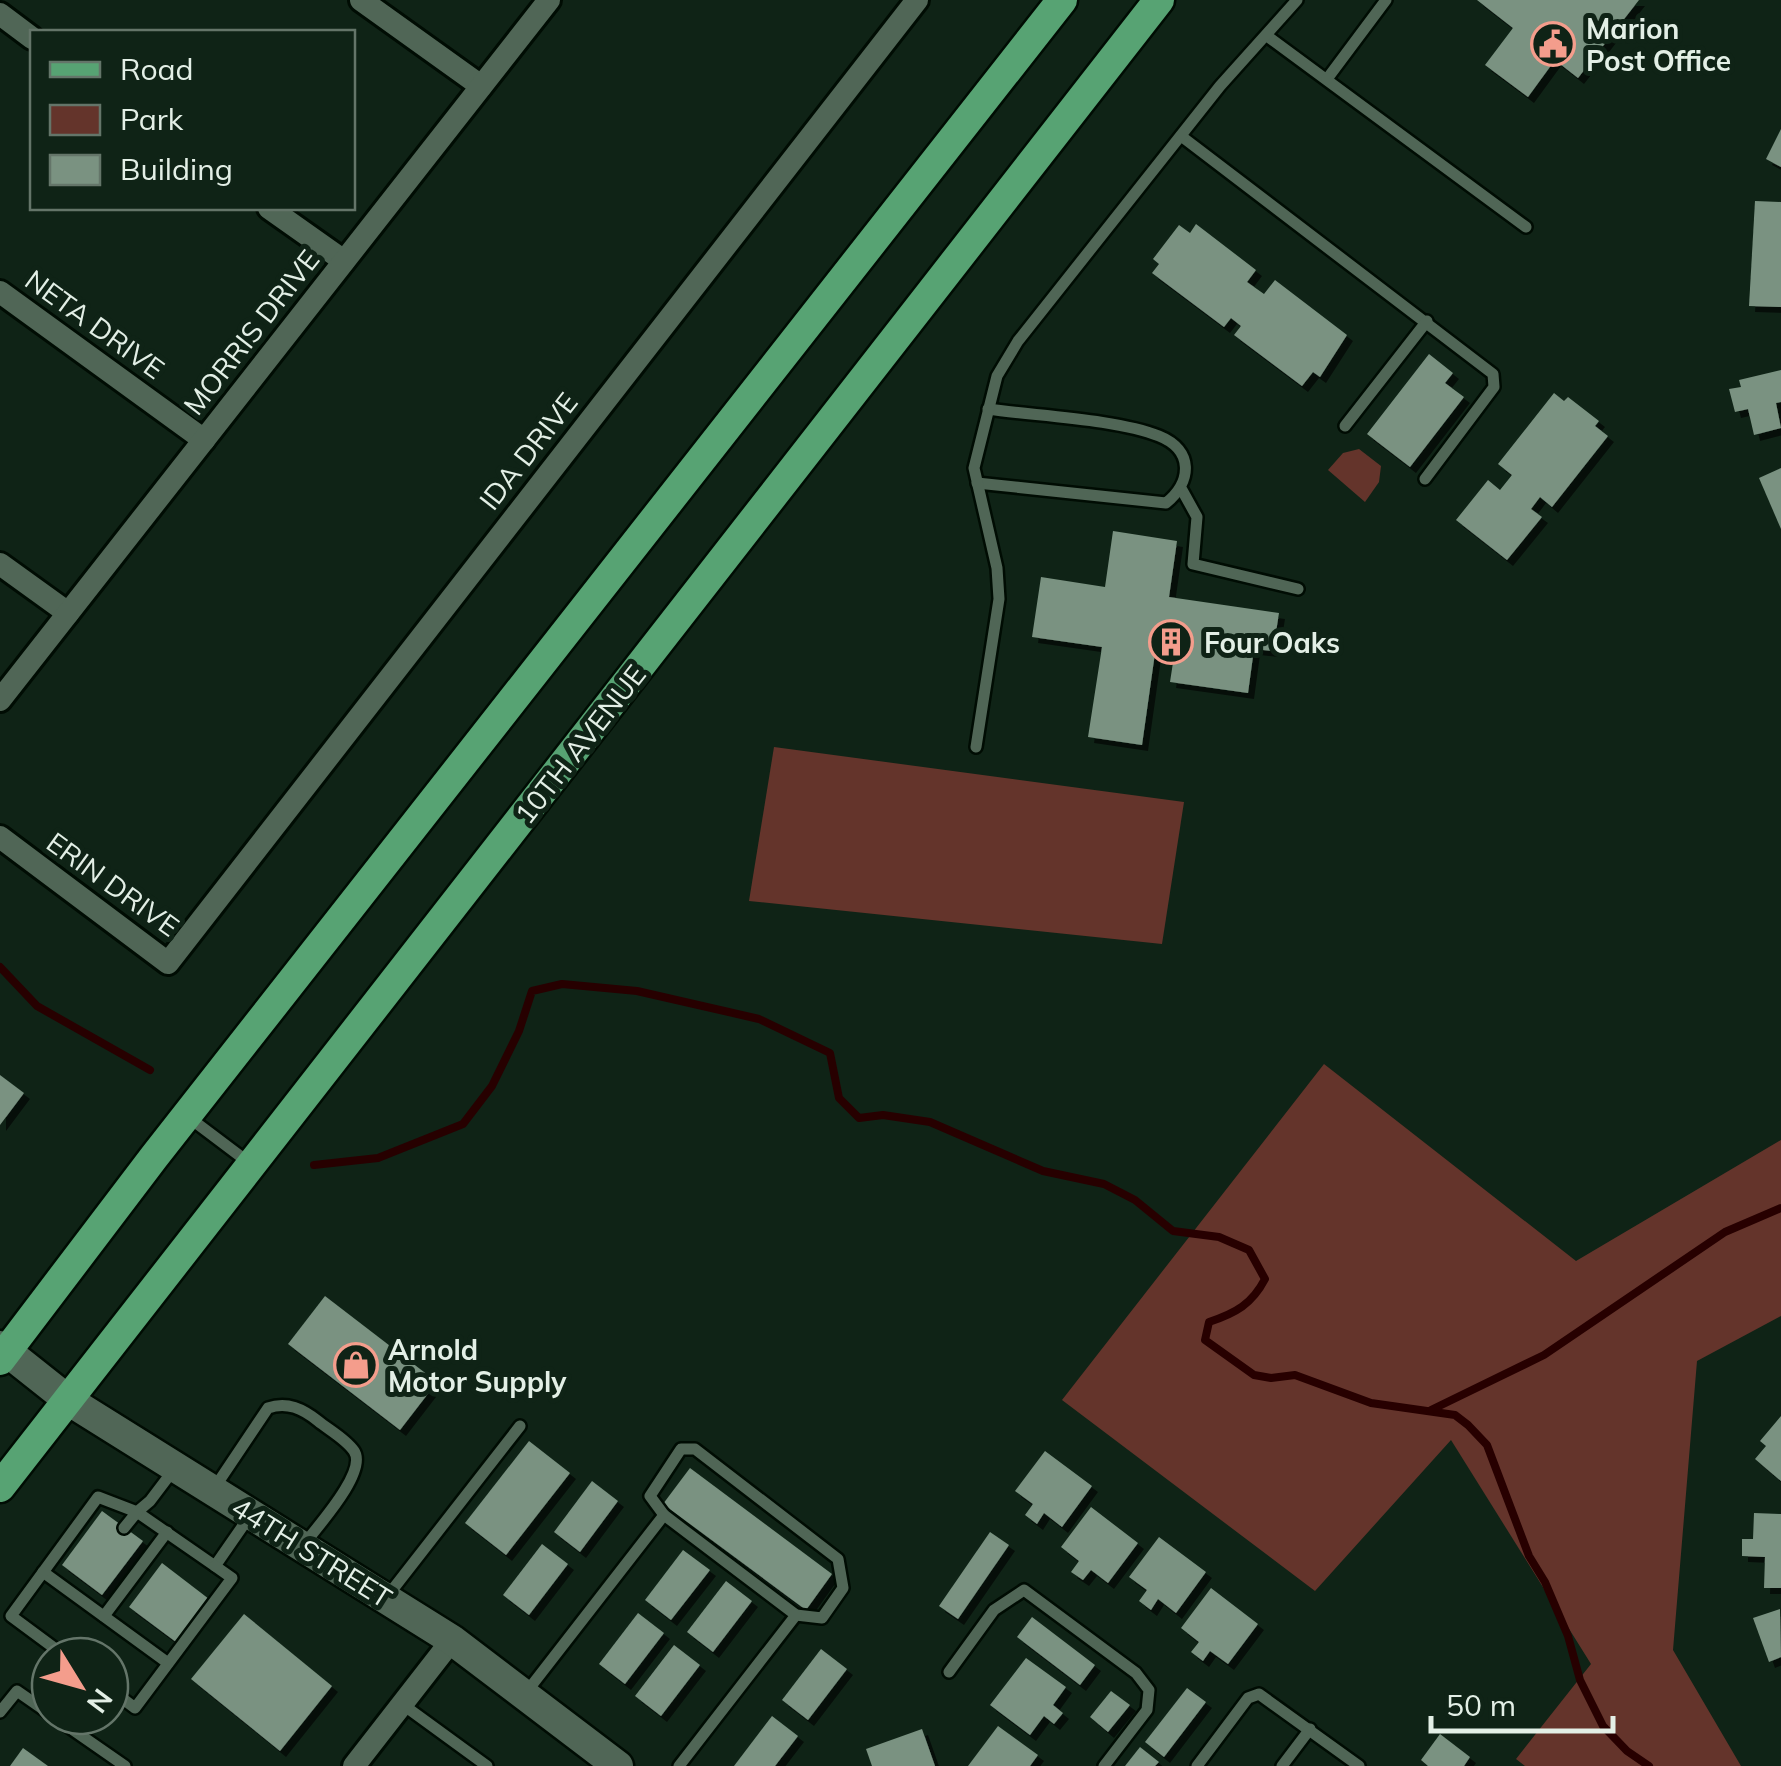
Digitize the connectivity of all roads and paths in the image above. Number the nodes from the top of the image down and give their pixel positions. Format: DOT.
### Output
graph roads {
  1 [pos="362,0"];
  2 [pos="549,0"];
  3 [pos="917,0"];
  4 [pos="1062,0"];
  5 [pos="1159,0"];
  6 [pos="1297,0"];
  7 [pos="1386,0"];
  8 [pos="0,14"];
  9 [pos="30,36"];
  10 [pos="1267,36"];
  11 [pos="1328,79"];
  12 [pos="481,86"];
  13 [pos="1180,136"];
  14 [pos="272,210"];
  15 [pos="1526,227"];
  16 [pos="344,261"];
  17 [pos="0,292"];
  18 [pos="1427,321"];
  19 [pos="988,409"];
  20 [pos="1345,426"];
  21 [pos="204,440"];
  22 [pos="1424,479"];
  23 [pos="977,483"];
  24 [pos="1182,490"];
  25 [pos="0,564"];
  26 [pos="1298,590"];
  27 [pos="68,614"];
  28 [pos="0,700"];
  29 [pos="976,746"];
  30 [pos="0,838"];
  31 [pos="186,939"];
  32 [pos="187,1116"];
  33 [pos="251,1165"];
  34 [pos="2,1352"];
  35 [pos="68,1400"];
  36 [pos="520,1426"];
  37 [pos="176,1467"];
  38 [pos="0,1487"];
  39 [pos="213,1490"];
  40 [pos="138,1512"];
  41 [pos="251,1514"];
  42 [pos="664,1515"];
  43 [pos="124,1528"];
  44 [pos="167,1532"];
  45 [pos="303,1546"];
  46 [pos="215,1566"];
  47 [pos="43,1572"];
  48 [pos="84,1581"];
  49 [pos="74,1594"];
  50 [pos="386,1598"];
  51 [pos="796,1615"];
  52 [pos="104,1616"];
  53 [pos="38,1636"];
  54 [pos="452,1640"];
  55 [pos="168,1663"];
  56 [pos="949,1672"];
  57 [pos="526,1694"];
  58 [pos="30,1700"];
  59 [pos="402,1704"];
  60 [pos="130,1705"];
  61 [pos="0,1712"];
  62 [pos="1310,1730"];
  63 [pos="77,1736"];
  64 [pos="107,1761"];
  65 [pos="615,1765"];
  66 [pos="125,1766"];
  67 [pos="354,1766"];
  68 [pos="487,1766"];
  69 [pos="679,1766"];
  70 [pos="1104,1766"];
  71 [pos="1196,1766"];
  72 [pos="1282,1766"];
  73 [pos="1359,1766"];
  1 -- 12 [label="street"];
  2 -- 12 [label="street, MORRIS DRIVE"];
  3 -- 31 [label="street, IDA DRIVE"];
  4 -- 32 [label="main road"];
  5 -- 33 [label="main road, 10TH AVENUE"];
  6 -- 10 [label="lane"];
  7 -- 11 [label="lane"];
  8 -- 9 [label="street"];
  10 -- 11 [label="lane"];
  10 -- 13 [label="lane"];
  11 -- 15 [label="lane"];
  12 -- 16 [label="street, MORRIS DRIVE"];
  13 -- 18 [label="lane"];
  13 -- 19 [label="lane"];
  14 -- 16 [label="street"];
  16 -- 21 [label="street, MORRIS DRIVE"];
  17 -- 21 [label="street, NETA DRIVE"];
  18 -- 20 [label="lane"];
  18 -- 22 [label="lane"];
  19 -- 23 [label="lane"];
  19 -- 24 [label="lane"];
  21 -- 27 [label="street, MORRIS DRIVE"];
  23 -- 24 [label="lane"];
  23 -- 29 [label="lane"];
  24 -- 26 [label="lane"];
  25 -- 27 [label="street"];
  27 -- 28 [label="street, MORRIS DRIVE"];
  30 -- 31 [label="street, ERIN DRIVE"];
  32 -- 33 [label="lane"];
  32 -- 34 [label="main road"];
  33 -- 35 [label="main road, 10TH AVENUE"];
  34 -- 35 [label="street, 44TH STREET"];
  35 -- 37 [label="street, 44TH STREET"];
  35 -- 38 [label="main road, 10TH AVENUE"];
  36 -- 50 [label="lane"];
  37 -- 39 [label="street, 44TH STREET"];
  37 -- 40 [label="lane"];
  39 -- 41 [label="street, 44TH STREET"];
  39 -- 45 [label="lane"];
  40 -- 43 [label="lane"];
  40 -- 44 [label="lane"];
  40 -- 47 [label="lane"];
  41 -- 45 [label="street, 44TH STREET"];
  41 -- 46 [label="lane"];
  42 -- 51 [label="lane"];
  42 -- 51 [label="lane"];
  42 -- 57 [label="lane"];
  44 -- 46 [label="lane"];
  44 -- 52 [label="lane"];
  45 -- 50 [label="street, 44TH STREET"];
  46 -- 55 [label="lane"];
  47 -- 49 [label="lane"];
  47 -- 53 [label="lane"];
  48 -- 49 [label="lane"];
  49 -- 52 [label="lane"];
  50 -- 54 [label="street, 44TH STREET"];
  51 -- 69 [label="lane"];
  52 -- 55 [label="lane"];
  54 -- 57 [label="street, 44TH STREET"];
  54 -- 59 [label="street"];
  55 -- 60 [label="lane"];
  56 -- 70 [label="lane"];
  57 -- 65 [label="street, 44TH STREET"];
  58 -- 61 [label="lane"];
  59 -- 67 [label="street"];
  59 -- 68 [label="lane"];
  62 -- 71 [label="lane"];
  62 -- 72 [label="lane"];
  62 -- 73 [label="lane"];
  63 -- 64 [label="lane"];
  64 -- 66 [label="lane"];
}
